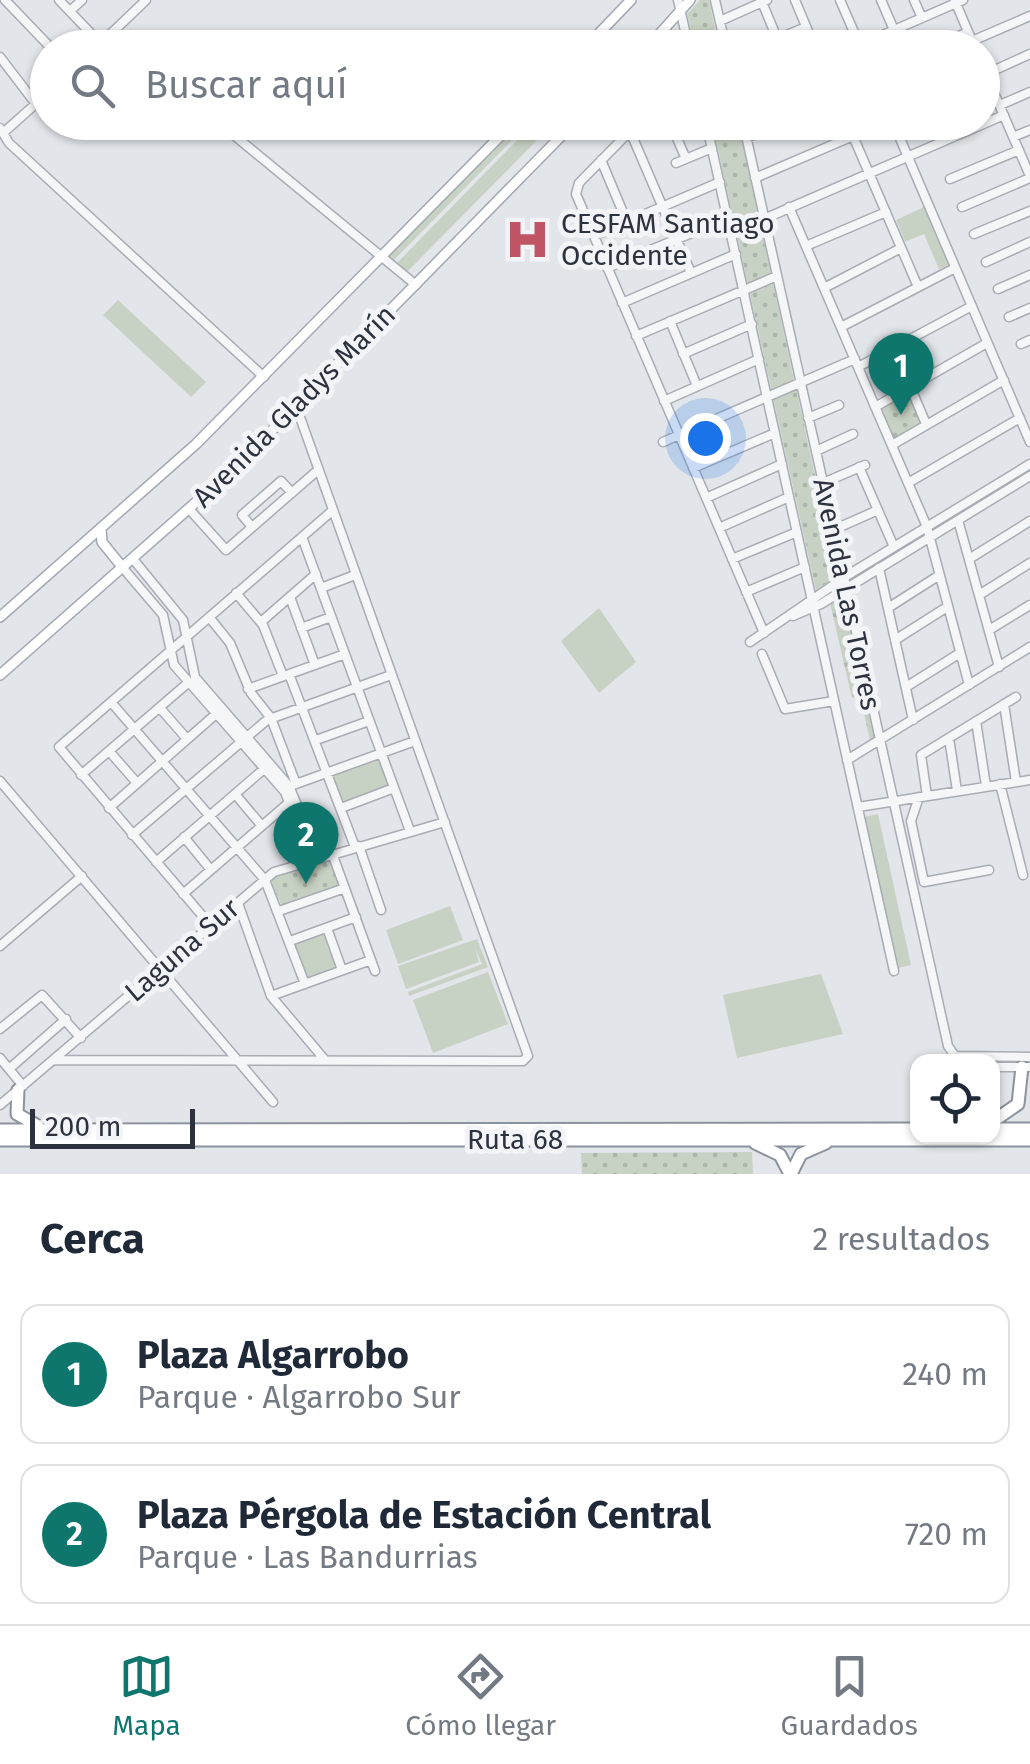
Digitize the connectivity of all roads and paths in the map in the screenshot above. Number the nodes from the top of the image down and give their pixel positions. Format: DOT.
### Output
graph roads {
  1 [pos="5,0"];
  2 [pos="59,0"];
  3 [pos="82,0"];
  4 [pos="146,0"];
  5 [pos="631,0"];
  6 [pos="690,0"];
  7 [pos="715,0"];
  8 [pos="794,0"];
  9 [pos="840,0"];
  10 [pos="881,0"];
  11 [pos="914,0"];
  12 [pos="764,1"];
  13 [pos="958,1"];
  14 [pos="679,6"];
  15 [pos="70,12"];
  16 [pos="1030,16"];
  17 [pos="922,18"];
  18 [pos="720,21"];
  19 [pos="806,26"];
  20 [pos="33,30"];
  21 [pos="85,30"];
  22 [pos="114,30"];
  23 [pos="603,30"];
  24 [pos="661,30"];
  25 [pos="722,30"];
  26 [pos="774,30"];
  27 [pos="800,30"];
  28 [pos="808,30"];
  29 [pos="851,30"];
  30 [pos="894,30"];
  31 [pos="967,30"];
  32 [pos="1000,31"];
  33 [pos="1030,54"];
  34 [pos="0,57"];
  35 [pos="1000,64"];
  36 [pos="1030,92"];
  37 [pos="30,96"];
  38 [pos="1000,106"];
  39 [pos="30,109"];
  40 [pos="1004,115"];
  41 [pos="1000,117"];
  42 [pos="1030,130"];
  43 [pos="1,133"];
  44 [pos="1014,137"];
  45 [pos="239,140"];
  46 [pos="496,140"];
  47 [pos="557,140"];
  48 [pos="621,140"];
  49 [pos="634,140"];
  50 [pos="678,140"];
  51 [pos="710,140"];
  52 [pos="746,140"];
  53 [pos="844,140"];
  54 [pos="855,140"];
  55 [pos="901,140"];
  56 [pos="947,140"];
  57 [pos="712,148"];
  58 [pos="1019,150"];
  59 [pos="908,157"];
  60 [pos="686,159"];
  61 [pos="601,160"];
  62 [pos="676,163"];
  63 [pos="869,173"];
  64 [pos="1029,173"];
  65 [pos="755,178"];
  66 [pos="950,179"];
  67 [pos="720,182"];
  68 [pos="662,207"];
  69 [pos="962,207"];
  70 [pos="790,208"];
  71 [pos="1030,211"];
  72 [pos="886,212"];
  73 [pos="728,218"];
  74 [pos="764,218"];
  75 [pos="627,222"];
  76 [pos="974,234"];
  77 [pos="594,236"];
  78 [pos="676,239"];
  79 [pos="1030,242"];
  80 [pos="806,246"];
  81 [pos="901,248"];
  82 [pos="736,254"];
  83 [pos="380,258"];
  84 [pos="986,262"];
  85 [pos="607,268"];
  86 [pos="955,268"];
  87 [pos="691,273"];
  88 [pos="1030,275"];
  89 [pos="777,276"];
  90 [pos="416,285"];
  91 [pos="918,287"];
  92 [pos="824,288"];
  93 [pos="744,289"];
  94 [pos="998,289"];
  95 [pos="622,302"];
  96 [pos="972,306"];
  97 [pos="1030,308"];
  98 [pos="1010,317"];
  99 [pos="670,321"];
  100 [pos="752,324"];
  101 [pos="841,327"];
  102 [pos="636,336"];
  103 [pos="988,343"];
  104 [pos="684,354"];
  105 [pos="759,359"];
  106 [pos="857,363"];
  107 [pos="264,377"];
  108 [pos="1004,380"];
  109 [pos="800,382"];
  110 [pos="697,386"];
  111 [pos="910,386"];
  112 [pos="768,396"];
  113 [pos="664,401"];
  114 [pos="839,405"];
  115 [pos="296,406"];
  116 [pos="876,407"];
  117 [pos="808,418"];
  118 [pos="1020,418"];
  119 [pos="926,424"];
  120 [pos="772,434"];
  121 [pos="853,434"];
  122 [pos="679,435"];
  123 [pos="663,442"];
  124 [pos="1030,442"];
  125 [pos="892,445"];
  126 [pos="816,451"];
  127 [pos="782,464"];
  128 [pos="1030,464"];
  129 [pos="693,468"];
  130 [pos="318,470"];
  131 [pos="1030,476"];
  132 [pos="908,482"];
  133 [pos="823,483"];
  134 [pos="292,493"];
  135 [pos="706,498"];
  136 [pos="790,498"];
  137 [pos="190,510"];
  138 [pos="878,510"];
  139 [pos="332,512"];
  140 [pos="958,520"];
  141 [pos="1030,522"];
  142 [pos="252,527"];
  143 [pos="927,527"];
  144 [pos="718,528"];
  145 [pos="101,529"];
  146 [pos="833,530"];
  147 [pos="797,532"];
  148 [pos="302,537"];
  149 [pos="930,537"];
  150 [pos="894,547"];
  151 [pos="133,559"];
  152 [pos="968,559"];
  153 [pos="732,560"];
  154 [pos="1030,563"];
  155 [pos="804,567"];
  156 [pos="123,568"];
  157 [pos="879,568"];
  158 [pos="316,574"];
  159 [pos="355,575"];
  160 [pos="938,576"];
  161 [pos="844,578"];
  162 [pos="321,588"];
  163 [pos="847,589"];
  164 [pos="746,592"];
  165 [pos="236,593"];
  166 [pos="979,595"];
  167 [pos="290,597"];
  168 [pos="812,604"];
  169 [pos="1030,605"];
  170 [pos="947,607"];
  171 [pos="888,608"];
  172 [pos="331,616"];
  173 [pos="0,617"];
  174 [pos="209,617"];
  175 [pos="261,622"];
  176 [pos="301,628"];
  177 [pos="989,630"];
  178 [pos="764,633"];
  179 [pos="188,636"];
  180 [pos="895,640"];
  181 [pos="750,642"];
  182 [pos="1030,647"];
  183 [pos="170,651"];
  184 [pos="960,653"];
  185 [pos="345,654"];
  186 [pos="762,654"];
  187 [pos="314,665"];
  188 [pos="999,666"];
  189 [pos="0,675"];
  190 [pos="286,675"];
  191 [pos="391,675"];
  192 [pos="189,682"];
  193 [pos="969,685"];
  194 [pos="357,687"];
  195 [pos="906,687"];
  196 [pos="248,689"];
  197 [pos="1016,696"];
  198 [pos="834,701"];
  199 [pos="111,702"];
  200 [pos="1004,704"];
  201 [pos="302,707"];
  202 [pos="160,708"];
  203 [pos="216,714"];
  204 [pos="271,718"];
  205 [pos="370,720"];
  206 [pos="913,720"];
  207 [pos="976,721"];
  208 [pos="135,729"];
  209 [pos="948,738"];
  210 [pos="187,739"];
  211 [pos="243,739"];
  212 [pos="316,740"];
  213 [pos="415,740"];
  214 [pos="879,741"];
  215 [pos="109,751"];
  216 [pos="381,753"];
  217 [pos="162,760"];
  218 [pos="847,760"];
  219 [pos="264,770"];
  220 [pos="328,772"];
  221 [pos="81,775"];
  222 [pos="1030,780"];
  223 [pos="0,781"];
  224 [pos="1016,782"];
  225 [pos="137,783"];
  226 [pos="1000,784"];
  227 [pos="292,785"];
  228 [pos="986,786"];
  229 [pos="186,788"];
  230 [pos="394,788"];
  231 [pos="957,791"];
  232 [pos="235,794"];
  233 [pos="923,796"];
  234 [pos="293,799"];
  235 [pos="893,801"];
  236 [pos="858,807"];
  237 [pos="109,808"];
  238 [pos="341,808"];
  239 [pos="210,816"];
  240 [pos="445,822"];
  241 [pos="262,826"];
  242 [pos="410,831"];
  243 [pos="132,835"];
  244 [pos="184,838"];
  245 [pos="357,846"];
  246 [pos="237,847"];
  247 [pos="332,853"];
  248 [pos="315,858"];
  249 [pos="156,862"];
  250 [pos="211,870"];
  251 [pos="989,870"];
  252 [pos="1023,875"];
  253 [pos="82,876"];
  254 [pos="265,880"];
  255 [pos="345,888"];
  256 [pos="183,894"];
  257 [pos="238,903"];
  258 [pos="381,910"];
  259 [pos="280,911"];
  260 [pos="356,917"];
  261 [pos="211,926"];
  262 [pos="327,928"];
  263 [pos="290,941"];
  264 [pos="0,946"];
  265 [pos="371,960"];
  266 [pos="160,969"];
  267 [pos="342,970"];
  268 [pos="375,970"];
  269 [pos="894,971"];
  270 [pos="305,984"];
  271 [pos="271,996"];
  272 [pos="66,1019"];
  273 [pos="0,1029"];
  274 [pos="81,1038"];
  275 [pos="955,1054"];
  276 [pos="0,1058"];
  277 [pos="54,1060"];
  278 [pos="236,1060"];
  279 [pos="325,1060"];
  280 [pos="1000,1061"];
  281 [pos="1027,1062"];
  282 [pos="1000,1066"];
  283 [pos="9,1068"];
  284 [pos="21,1088"];
  285 [pos="272,1102"];
  286 [pos="0,1105"];
  287 [pos="1000,1119"];
  288 [pos="1000,1127"];
  289 [pos="910,1129"];
  290 [pos="1030,1129"];
  291 [pos="0,1130"];
  292 [pos="52,1130"];
  293 [pos="731,1139"];
  294 [pos="842,1139"];
  295 [pos="0,1140"];
  296 [pos="1030,1140"];
  297 [pos="790,1174"];
  1 -- 20 [label="street"];
  2 -- 15 [label="street"];
  3 -- 15 [label="street"];
  4 -- 22 [label="street"];
  5 -- 23 [label="main road"];
  6 -- 14 [label="main road"];
  7 -- 18 [label="street"];
  8 -- 19 [label="street"];
  9 -- 29 [label="street"];
  10 -- 30 [label="street"];
  11 -- 17 [label="street"];
  12 -- 18 [label="street"];
  12 -- 26 [label="street"];
  13 -- 17 [label="street"];
  13 -- 31 [label="street"];
  14 -- 24 [label="main road"];
  15 -- 21 [label="street"];
  16 -- 32 [label="street"];
  17 -- 30 [label="street"];
  18 -- 25 [label="street"];
  19 -- 27 [label="street"];
  19 -- 28 [label="street"];
  33 -- 35 [label="street"];
  34 -- 37 [label="street"];
  36 -- 38 [label="street"];
  38 -- 40 [label="street"];
  39 -- 43 [label="street"];
  40 -- 41 [label="street"];
  40 -- 44 [label="street"];
  42 -- 44 [label="street"];
  43 -- 107 [label="street"];
  44 -- 58 [label="street"];
  45 -- 83 [label="street"];
  46 -- 83 [label="main road, Avenida Gladys Marín"];
  47 -- 90 [label="main road, Avenida Gladys Marín"];
  48 -- 61 [label="street"];
  49 -- 68 [label="street"];
  50 -- 60 [label="street"];
  51 -- 57 [label="street, Avenida Las Torres"];
  52 -- 65 [label="street, Avenida Las Torres"];
  53 -- 65 [label="street"];
  54 -- 63 [label="street"];
  55 -- 59 [label="street"];
  56 -- 59 [label="street"];
  57 -- 60 [label="street"];
  57 -- 67 [label="street, Avenida Las Torres"];
  58 -- 64 [label="street"];
  58 -- 66 [label="street"];
  59 -- 63 [label="street"];
  59 -- 86 [label="street"];
  60 -- 62 [label="street"];
  61 -- 75 [label="street"];
  61 -- 77 [label="street"];
  63 -- 70 [label="street"];
  63 -- 72 [label="street"];
  64 -- 69 [label="street"];
  65 -- 74 [label="street, Avenida Las Torres"];
  67 -- 68 [label="street"];
  67 -- 73 [label="street, Avenida Las Torres"];
  68 -- 75 [label="street"];
  68 -- 78 [label="street"];
  70 -- 74 [label="street"];
  70 -- 80 [label="street"];
  71 -- 76 [label="street"];
  72 -- 80 [label="street"];
  72 -- 81 [label="street"];
  73 -- 78 [label="street"];
  73 -- 82 [label="street, Avenida Las Torres"];
  74 -- 89 [label="street, Avenida Las Torres"];
  75 -- 77 [label="street"];
  77 -- 85 [label="street"];
  78 -- 85 [label="street"];
  78 -- 87 [label="street"];
  79 -- 84 [label="street"];
  80 -- 92 [label="street"];
  81 -- 91 [label="street"];
  81 -- 92 [label="street"];
  82 -- 87 [label="street"];
  82 -- 93 [label="street, Avenida Las Torres"];
  83 -- 90 [label="street"];
  83 -- 107 [label="main road, Avenida Gladys Marín"];
  85 -- 95 [label="street"];
  86 -- 91 [label="street"];
  86 -- 96 [label="street"];
  87 -- 95 [label="street"];
  88 -- 94 [label="street"];
  89 -- 93 [label="street"];
  89 -- 109 [label="street, Avenida Las Torres"];
  90 -- 115 [label="main road, Avenida Gladys Marín"];
  91 -- 101 [label="street"];
  92 -- 101 [label="street"];
  93 -- 99 [label="street"];
  93 -- 100 [label="street, Avenida Las Torres"];
  95 -- 102 [label="street"];
  96 -- 103 [label="street"];
  96 -- 106 [label="street"];
  97 -- 98 [label="street"];
  99 -- 102 [label="street"];
  99 -- 104 [label="street"];
  100 -- 104 [label="street"];
  100 -- 105 [label="street, Avenida Las Torres"];
  101 -- 106 [label="street"];
  102 -- 113 [label="street"];
  103 -- 108 [label="street"];
  103 -- 111 [label="street"];
  104 -- 110 [label="street"];
  105 -- 110 [label="street"];
  105 -- 112 [label="street, Avenida Las Torres"];
  106 -- 109 [label="street"];
  106 -- 116 [label="street"];
  107 -- 145 [label="main road, Avenida Gladys Marín"];
  108 -- 118 [label="street"];
  108 -- 119 [label="street"];
  109 -- 112 [label="street"];
  109 -- 117 [label="street, Avenida Las Torres"];
  110 -- 113 [label="street"];
  111 -- 116 [label="street"];
  111 -- 119 [label="street"];
  112 -- 120 [label="street, Avenida Las Torres"];
  112 -- 122 [label="street"];
  113 -- 122 [label="street"];
  114 -- 117 [label="street"];
  115 -- 130 [label="street"];
  115 -- 137 [label="main road, Avenida Gladys Marín"];
  116 -- 125 [label="street"];
  117 -- 126 [label="street, Avenida Las Torres"];
  118 -- 124 [label="street"];
  118 -- 132 [label="street"];
  119 -- 125 [label="street"];
  120 -- 127 [label="street, Avenida Las Torres"];
  120 -- 129 [label="street"];
  121 -- 126 [label="street"];
  122 -- 123 [label="street"];
  122 -- 129 [label="street"];
  125 -- 132 [label="street"];
  126 -- 133 [label="street, Avenida Las Torres"];
  127 -- 135 [label="street"];
  127 -- 136 [label="street, Avenida Las Torres"];
  128 -- 143 [label="street"];
  129 -- 135 [label="street"];
  130 -- 134 [label="street"];
  130 -- 139 [label="street"];
  131 -- 140 [label="street"];
  132 -- 143 [label="street"];
  133 -- 138 [label="street"];
  133 -- 146 [label="street, Avenida Las Torres"];
  134 -- 142 [label="street"];
  134 -- 142 [label="street"];
  135 -- 144 [label="street"];
  136 -- 144 [label="street"];
  136 -- 147 [label="street, Avenida Las Torres"];
  137 -- 142 [label="street"];
  137 -- 151 [label="main road, Avenida Gladys Marín"];
  138 -- 146 [label="street"];
  138 -- 150 [label="street"];
  139 -- 148 [label="street"];
  139 -- 159 [label="street"];
  140 -- 149 [label="street"];
  140 -- 152 [label="street"];
  141 -- 152 [label="street"];
  143 -- 149 [label="street"];
  143 -- 150 [label="street"];
  144 -- 153 [label="street"];
  145 -- 156 [label="main road"];
  145 -- 173 [label="main road, Avenida Gladys Marín"];
  146 -- 161 [label="street, Avenida Las Torres"];
  147 -- 153 [label="street"];
  147 -- 155 [label="street, Avenida Las Torres"];
  148 -- 158 [label="street"];
  148 -- 165 [label="street"];
  149 -- 157 [label="street"];
  149 -- 160 [label="street"];
  150 -- 161 [label="street"];
  151 -- 156 [label="main road, Avenida Gladys Marín"];
  151 -- 179 [label="street"];
  152 -- 166 [label="street"];
  153 -- 164 [label="street"];
  154 -- 166 [label="street"];
  155 -- 164 [label="street"];
  155 -- 168 [label="street, Avenida Las Torres"];
  156 -- 183 [label="street"];
  156 -- 189 [label="main road, Avenida Gladys Marín"];
  157 -- 163 [label="street"];
  157 -- 171 [label="street"];
  158 -- 162 [label="street"];
  158 -- 167 [label="street"];
  159 -- 162 [label="street"];
  159 -- 191 [label="street"];
  160 -- 170 [label="street"];
  160 -- 171 [label="street"];
  161 -- 163 [label="street, Avenida Las Torres"];
  161 -- 168 [label="street"];
  162 -- 172 [label="street"];
  163 -- 168 [label="street"];
  163 -- 214 [label="street, Avenida Las Torres"];
  164 -- 178 [label="street"];
  165 -- 174 [label="street"];
  165 -- 175 [label="street"];
  166 -- 177 [label="street"];
  167 -- 175 [label="street"];
  167 -- 176 [label="street"];
  168 -- 178 [label="street"];
  168 -- 198 [label="street, Avenida Las Torres"];
  169 -- 177 [label="street"];
  170 -- 180 [label="street"];
  170 -- 184 [label="street"];
  171 -- 180 [label="street"];
  172 -- 176 [label="street"];
  172 -- 185 [label="street"];
  174 -- 179 [label="street"];
  174 -- 196 [label="street"];
  175 -- 190 [label="street"];
  176 -- 187 [label="street"];
  177 -- 188 [label="street"];
  178 -- 181 [label="street"];
  179 -- 183 [label="street"];
  179 -- 211 [label="street"];
  180 -- 195 [label="street"];
  182 -- 188 [label="street"];
  183 -- 192 [label="street"];
  183 -- 199 [label="street"];
  184 -- 193 [label="street"];
  184 -- 195 [label="street"];
  185 -- 187 [label="street"];
  185 -- 194 [label="street"];
  186 -- 198 [label="street"];
  187 -- 190 [label="street"];
  188 -- 193 [label="street"];
  190 -- 196 [label="street"];
  190 -- 201 [label="street"];
  191 -- 194 [label="street"];
  191 -- 213 [label="street"];
  192 -- 202 [label="street"];
  192 -- 203 [label="street"];
  193 -- 206 [label="street"];
  194 -- 201 [label="street"];
  194 -- 205 [label="street"];
  195 -- 206 [label="street"];
  196 -- 204 [label="street"];
  197 -- 200 [label="street"];
  198 -- 218 [label="street, Avenida Las Torres"];
  199 -- 208 [label="street"];
  199 -- 221 [label="street"];
  200 -- 207 [label="street"];
  200 -- 224 [label="street"];
  201 -- 204 [label="street"];
  201 -- 212 [label="street"];
  202 -- 208 [label="street"];
  202 -- 210 [label="street"];
  203 -- 210 [label="street"];
  203 -- 211 [label="street"];
  204 -- 211 [label="street"];
  204 -- 227 [label="street"];
  205 -- 212 [label="street"];
  205 -- 216 [label="street"];
  206 -- 214 [label="street"];
  207 -- 209 [label="street"];
  207 -- 228 [label="street"];
  208 -- 215 [label="street"];
  208 -- 217 [label="street"];
  209 -- 231 [label="street"];
  209 -- 233 [label="street"];
  210 -- 217 [label="street"];
  211 -- 219 [label="street"];
  211 -- 227 [label="street"];
  211 -- 229 [label="street"];
  212 -- 220 [label="street"];
  213 -- 216 [label="street"];
  213 -- 240 [label="street"];
  214 -- 218 [label="street"];
  214 -- 235 [label="street, Avenida Las Torres"];
  215 -- 221 [label="street"];
  215 -- 225 [label="street"];
  216 -- 220 [label="street"];
  216 -- 230 [label="street"];
  217 -- 225 [label="street"];
  217 -- 229 [label="street"];
  218 -- 236 [label="street, Avenida Las Torres"];
  219 -- 232 [label="street"];
  219 -- 234 [label="street"];
  220 -- 227 [label="street"];
  220 -- 238 [label="street"];
  221 -- 237 [label="street"];
  222 -- 224 [label="street"];
  223 -- 253 [label="street"];
  224 -- 226 [label="street"];
  225 -- 237 [label="street"];
  226 -- 228 [label="street"];
  226 -- 252 [label="street"];
  227 -- 234 [label="street"];
  228 -- 231 [label="street"];
  229 -- 239 [label="street"];
  229 -- 243 [label="street"];
  230 -- 238 [label="street"];
  230 -- 242 [label="street"];
  231 -- 233 [label="street"];
  232 -- 239 [label="street"];
  232 -- 241 [label="street"];
  233 -- 235 [label="street"];
  233 -- 251 [label="street"];
  234 -- 241 [label="street"];
  234 -- 248 [label="street"];
  235 -- 236 [label="street"];
  235 -- 275 [label="street, Avenida Las Torres"];
  236 -- 269 [label="street, Avenida Las Torres"];
  237 -- 243 [label="street"];
  238 -- 245 [label="street"];
  239 -- 244 [label="street"];
  239 -- 246 [label="street"];
  240 -- 242 [label="street, Laguna Sur"];
  240 -- 279 [label="street"];
  241 -- 246 [label="street"];
  242 -- 245 [label="street, Laguna Sur"];
  243 -- 249 [label="street"];
  244 -- 249 [label="street"];
  244 -- 250 [label="street"];
  245 -- 247 [label="street, Laguna Sur"];
  245 -- 258 [label="street"];
  246 -- 250 [label="street"];
  246 -- 254 [label="street"];
  247 -- 248 [label="street, Laguna Sur"];
  247 -- 255 [label="street"];
  248 -- 254 [label="street, Laguna Sur"];
  249 -- 256 [label="street"];
  250 -- 256 [label="street"];
  253 -- 264 [label="street"];
  253 -- 266 [label="street"];
  254 -- 257 [label="street, Laguna Sur"];
  254 -- 259 [label="street"];
  255 -- 259 [label="street"];
  255 -- 260 [label="street"];
  256 -- 261 [label="street"];
  257 -- 261 [label="street, Laguna Sur"];
  257 -- 271 [label="street"];
  259 -- 263 [label="street"];
  260 -- 262 [label="street"];
  260 -- 265 [label="street"];
  261 -- 266 [label="street, Laguna Sur"];
  262 -- 263 [label="street"];
  262 -- 267 [label="street"];
  263 -- 270 [label="street"];
  265 -- 267 [label="street"];
  265 -- 268 [label="street"];
  266 -- 274 [label="street, Laguna Sur"];
  266 -- 278 [label="street"];
  267 -- 270 [label="street"];
  270 -- 271 [label="street"];
  271 -- 279 [label="street"];
  272 -- 273 [label="street"];
  272 -- 274 [label="street"];
  272 -- 283 [label="street"];
  274 -- 277 [label="street, Laguna Sur"];
  276 -- 283 [label="street"];
  277 -- 278 [label="street"];
  277 -- 284 [label="street, Laguna Sur"];
  278 -- 279 [label="street"];
  278 -- 285 [label="street"];
  280 -- 281 [label="street"];
  281 -- 282 [label="street"];
  281 -- 287 [label="highway"];
  283 -- 284 [label="street"];
  284 -- 286 [label="street, Laguna Sur"];
  284 -- 292 [label="highway"];
  288 -- 290 [label="highway"];
  289 -- 292 [label="highway, Ruta 68"];
  291 -- 292 [label="highway, Ruta 68"];
  293 -- 294 [label="highway, Ruta 68"];
  293 -- 295 [label="highway, Ruta 68"];
  293 -- 297 [label="highway"];
  294 -- 296 [label="highway, Ruta 68"];
  294 -- 297 [label="highway"];
}
